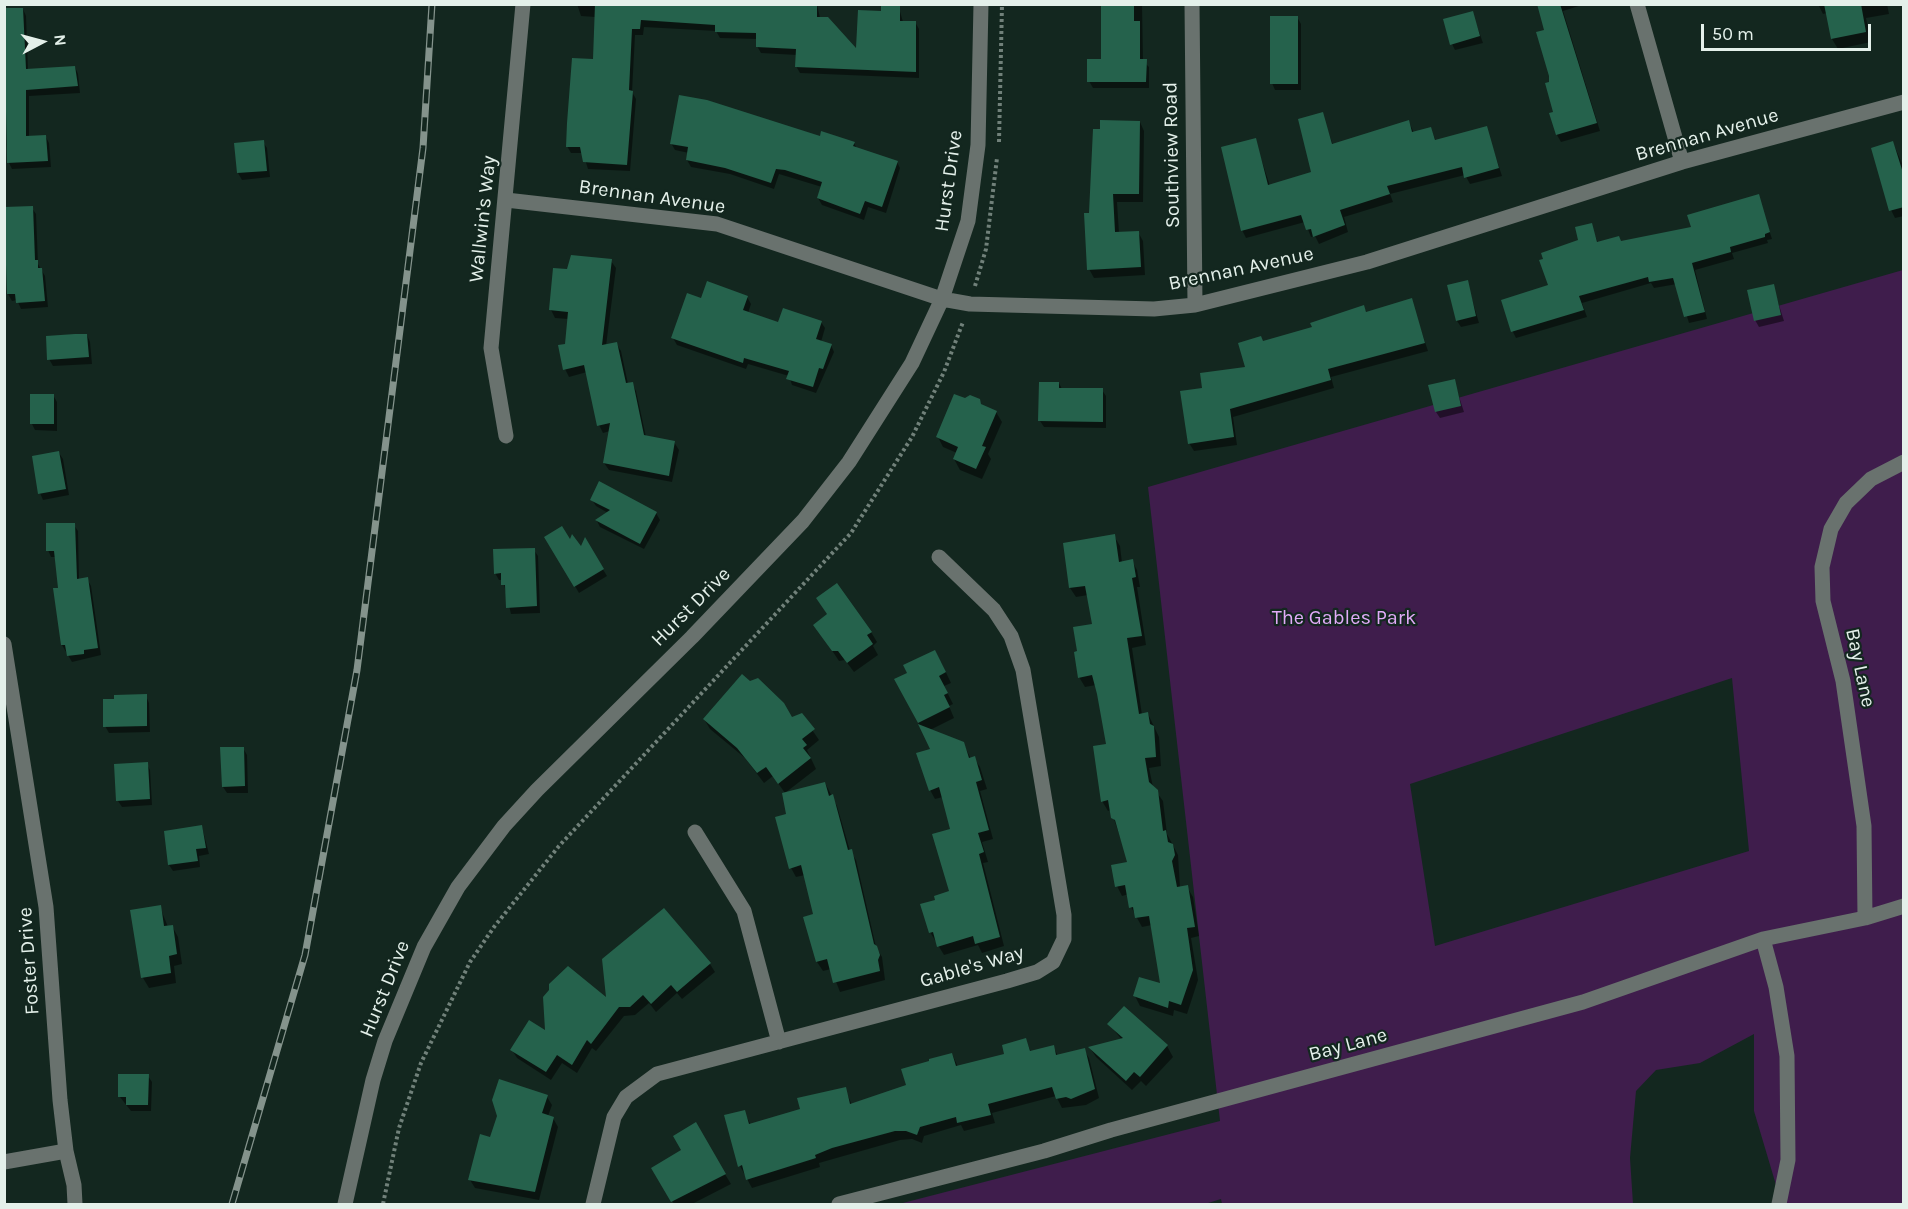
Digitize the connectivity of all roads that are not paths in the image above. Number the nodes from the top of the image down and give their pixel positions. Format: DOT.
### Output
graph roads {
  1 [pos="523,4"];
  2 [pos="981,4"];
  3 [pos="1192,4"];
  4 [pos="1637,4"];
  5 [pos="1904,102"];
  6 [pos="1682,162"];
  7 [pos="506,200"];
  8 [pos="942,299"];
  9 [pos="1195,304"];
  10 [pos="506,436"];
  11 [pos="1904,462"];
  12 [pos="939,557"];
  13 [pos="4,644"];
  14 [pos="695,832"];
  15 [pos="1904,906"];
  16 [pos="1865,918"];
  17 [pos="1763,939"];
  18 [pos="779,1042"];
  19 [pos="66,1151"];
  20 [pos="4,1162"];
  21 [pos="75,1204"];
  22 [pos="345,1204"];
  23 [pos="593,1204"];
  24 [pos="839,1204"];
  25 [pos="1779,1204"];
  1 -- 7 [label="street, Wallwin's Way"];
  2 -- 8 [label="street, Hurst Drive"];
  3 -- 9 [label="street, Southview Road"];
  4 -- 6 [label="street"];
  5 -- 6 [label="street, Brennan Avenue"];
  6 -- 9 [label="street, Brennan Avenue"];
  7 -- 8 [label="street, Brennan Avenue"];
  7 -- 10 [label="street, Wallwin's Way"];
  8 -- 9 [label="street, Brennan Avenue"];
  8 -- 22 [label="street, Hurst Drive"];
  11 -- 16 [label="street, Bay Lane"];
  12 -- 18 [label="street, Gable's Way"];
  13 -- 19 [label="street, Foster Drive"];
  14 -- 18 [label="street"];
  15 -- 16 [label="street, Bay Lane"];
  16 -- 17 [label="street, Bay Lane"];
  17 -- 24 [label="street, Bay Lane"];
  17 -- 25 [label="street"];
  18 -- 23 [label="street, Gable's Way"];
  19 -- 20 [label="street"];
  19 -- 21 [label="street, Foster Drive"];
}
